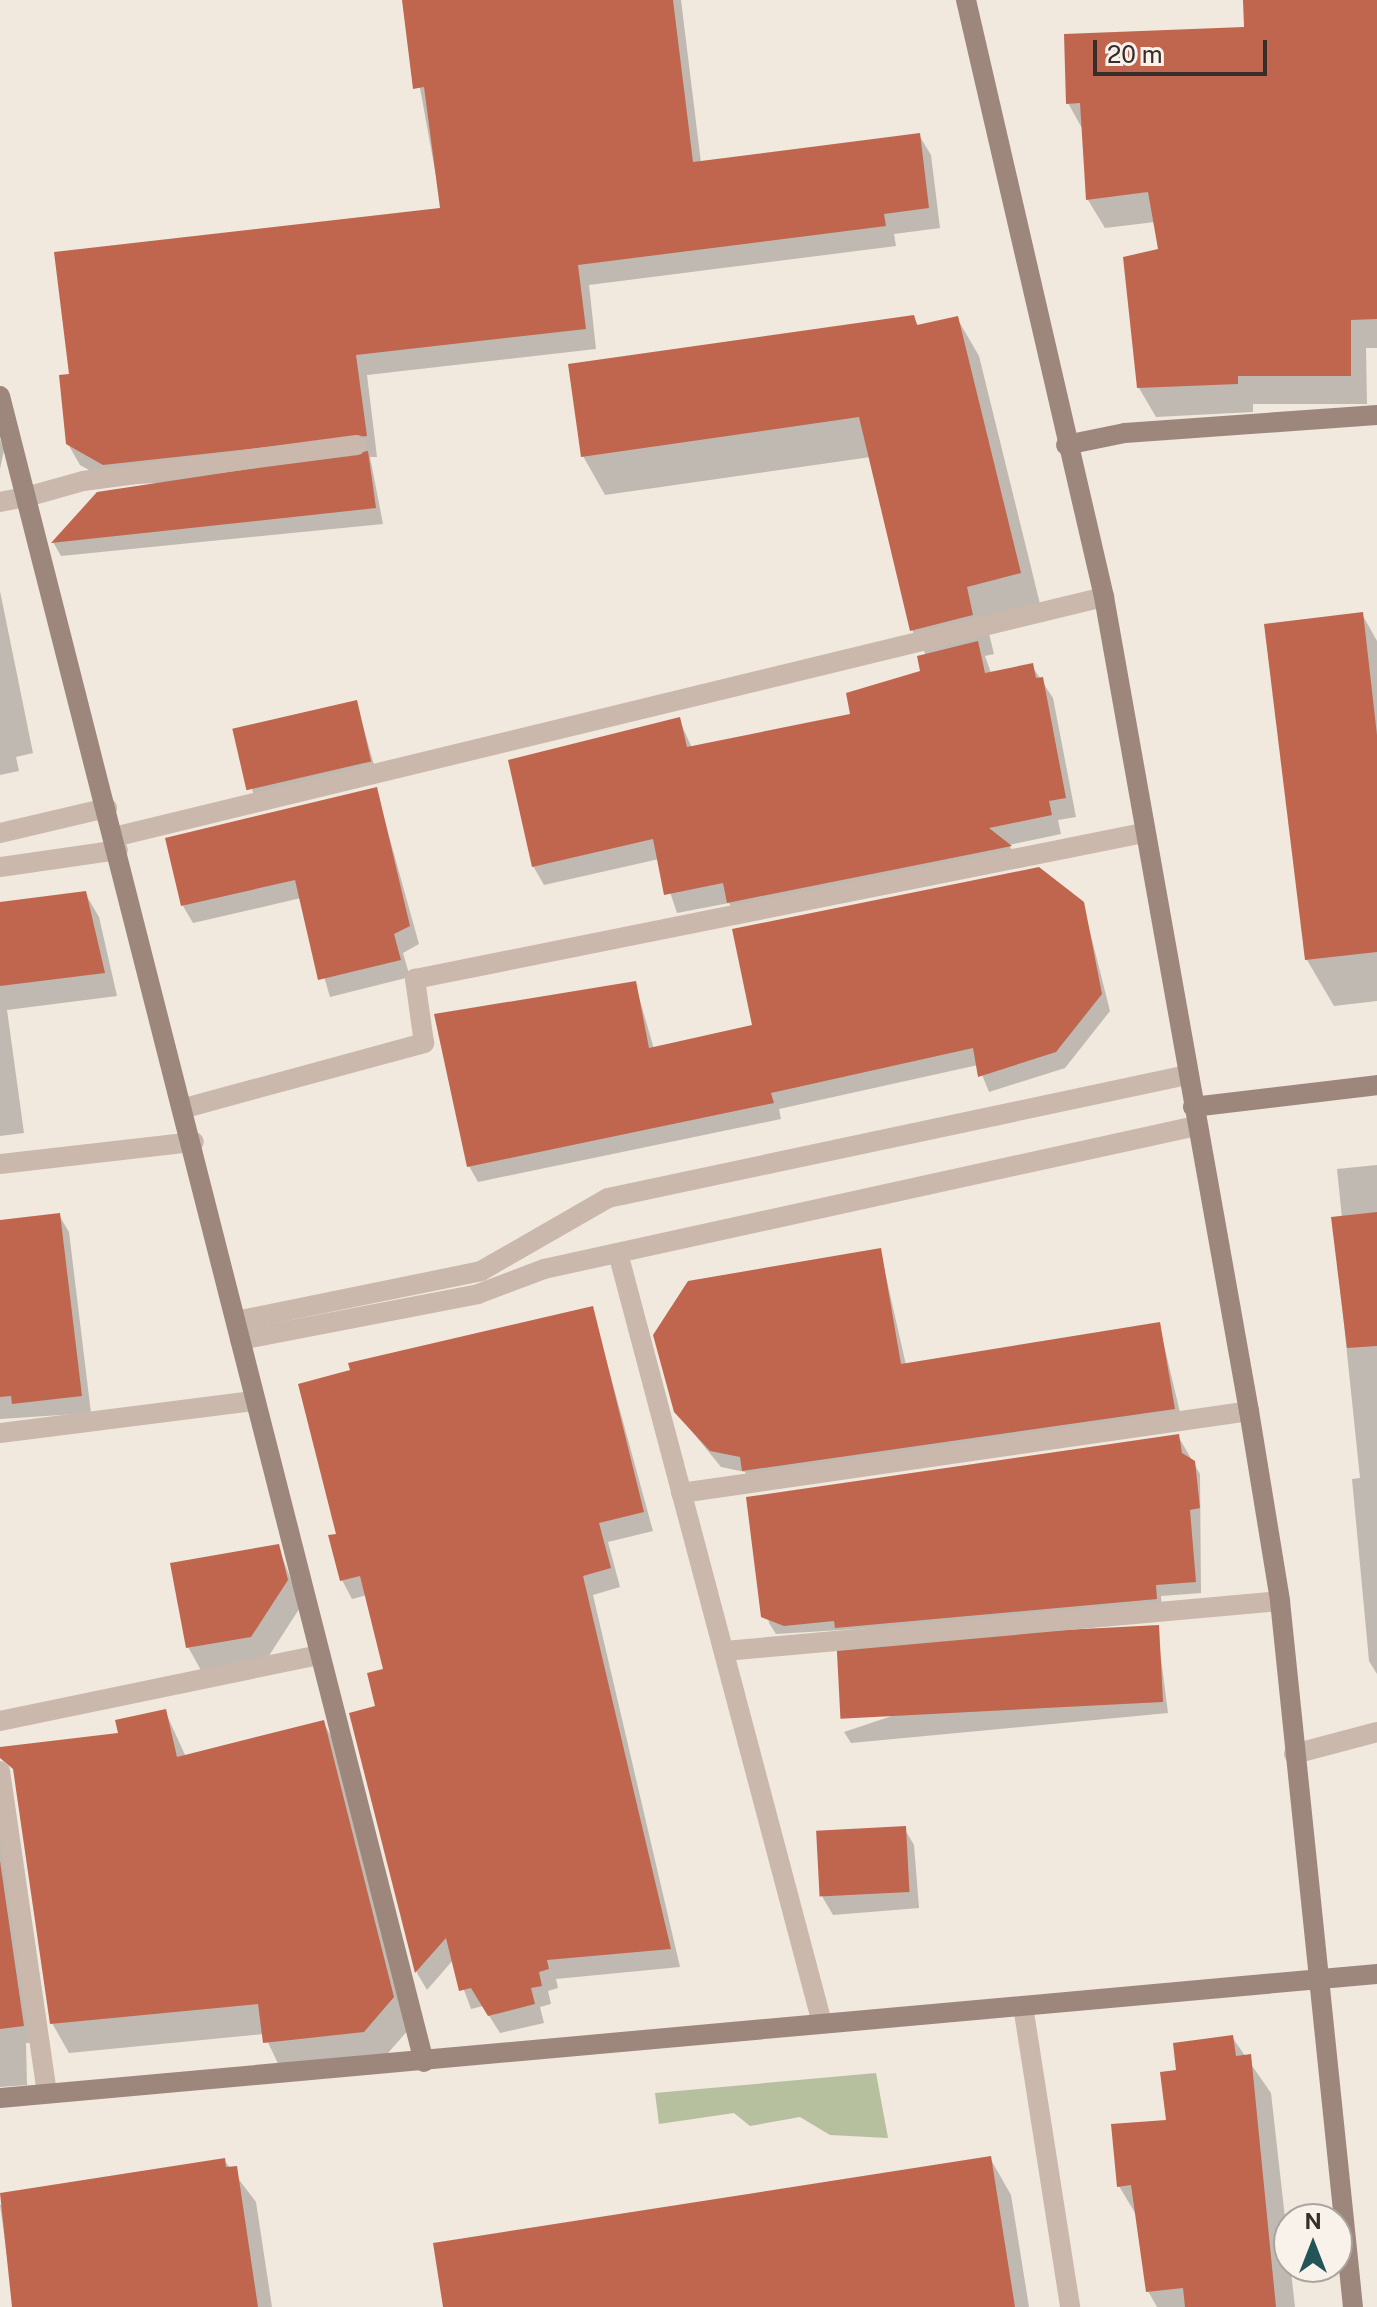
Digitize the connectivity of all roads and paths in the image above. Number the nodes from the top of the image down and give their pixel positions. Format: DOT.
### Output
graph roads {
  1 [pos="966,0"];
  2 [pos="0,396"];
  3 [pos="1377,415"];
  4 [pos="357,445"];
  5 [pos="1066,445"];
  6 [pos="26,497"];
  7 [pos="0,502"];
  8 [pos="1104,597"];
  9 [pos="107,808"];
  10 [pos="0,833"];
  11 [pos="1143,833"];
  12 [pos="116,843"];
  13 [pos="0,867"];
  14 [pos="1187,1075"];
  15 [pos="1377,1085"];
  16 [pos="185,1108"];
  17 [pos="1195,1116"];
  18 [pos="194,1142"];
  19 [pos="0,1164"];
  20 [pos="618,1253"];
  21 [pos="238,1330"];
  22 [pos="255,1401"];
  23 [pos="1249,1411"];
  24 [pos="0,1433"];
  25 [pos="681,1493"];
  26 [pos="1280,1601"];
  27 [pos="725,1651"];
  28 [pos="320,1655"];
  29 [pos="0,1721"];
  30 [pos="1377,1732"];
  31 [pos="1294,1754"];
  32 [pos="0,1771"];
  33 [pos="1377,1974"];
  34 [pos="1314,1979"];
  35 [pos="1023,2006"];
  36 [pos="822,2023"];
  37 [pos="424,2062"];
  38 [pos="47,2094"];
  39 [pos="0,2098"];
  40 [pos="1070,2307"];
  41 [pos="1353,2307"];
  1 -- 5 [label="street"];
  2 -- 6 [label="street"];
  3 -- 5 [label="street"];
  4 -- 6 [label="street"];
  5 -- 8 [label="street"];
  6 -- 7 [label="street"];
  6 -- 9 [label="street"];
  8 -- 11 [label="street"];
  8 -- 12 [label="street"];
  9 -- 10 [label="street"];
  9 -- 12 [label="street"];
  11 -- 14 [label="street"];
  11 -- 16 [label="street"];
  12 -- 13 [label="street"];
  12 -- 16 [label="street"];
  14 -- 17 [label="street"];
  14 -- 21 [label="street"];
  15 -- 17 [label="street"];
  16 -- 18 [label="street"];
  17 -- 20 [label="street"];
  17 -- 23 [label="street"];
  18 -- 19 [label="street"];
  18 -- 21 [label="street"];
  20 -- 21 [label="street"];
  20 -- 25 [label="street"];
  21 -- 22 [label="street"];
  22 -- 24 [label="street"];
  22 -- 28 [label="street"];
  23 -- 25 [label="street"];
  23 -- 26 [label="street"];
  25 -- 27 [label="street"];
  26 -- 27 [label="street"];
  26 -- 31 [label="street"];
  27 -- 36 [label="street"];
  28 -- 29 [label="street"];
  28 -- 37 [label="street"];
  30 -- 31 [label="street"];
  31 -- 34 [label="street"];
  32 -- 38 [label="street"];
  33 -- 34 [label="street"];
  34 -- 35 [label="street"];
  34 -- 41 [label="street"];
  35 -- 36 [label="street"];
  35 -- 40 [label="street"];
  36 -- 37 [label="street"];
  37 -- 38 [label="street"];
  38 -- 39 [label="street"];
}
